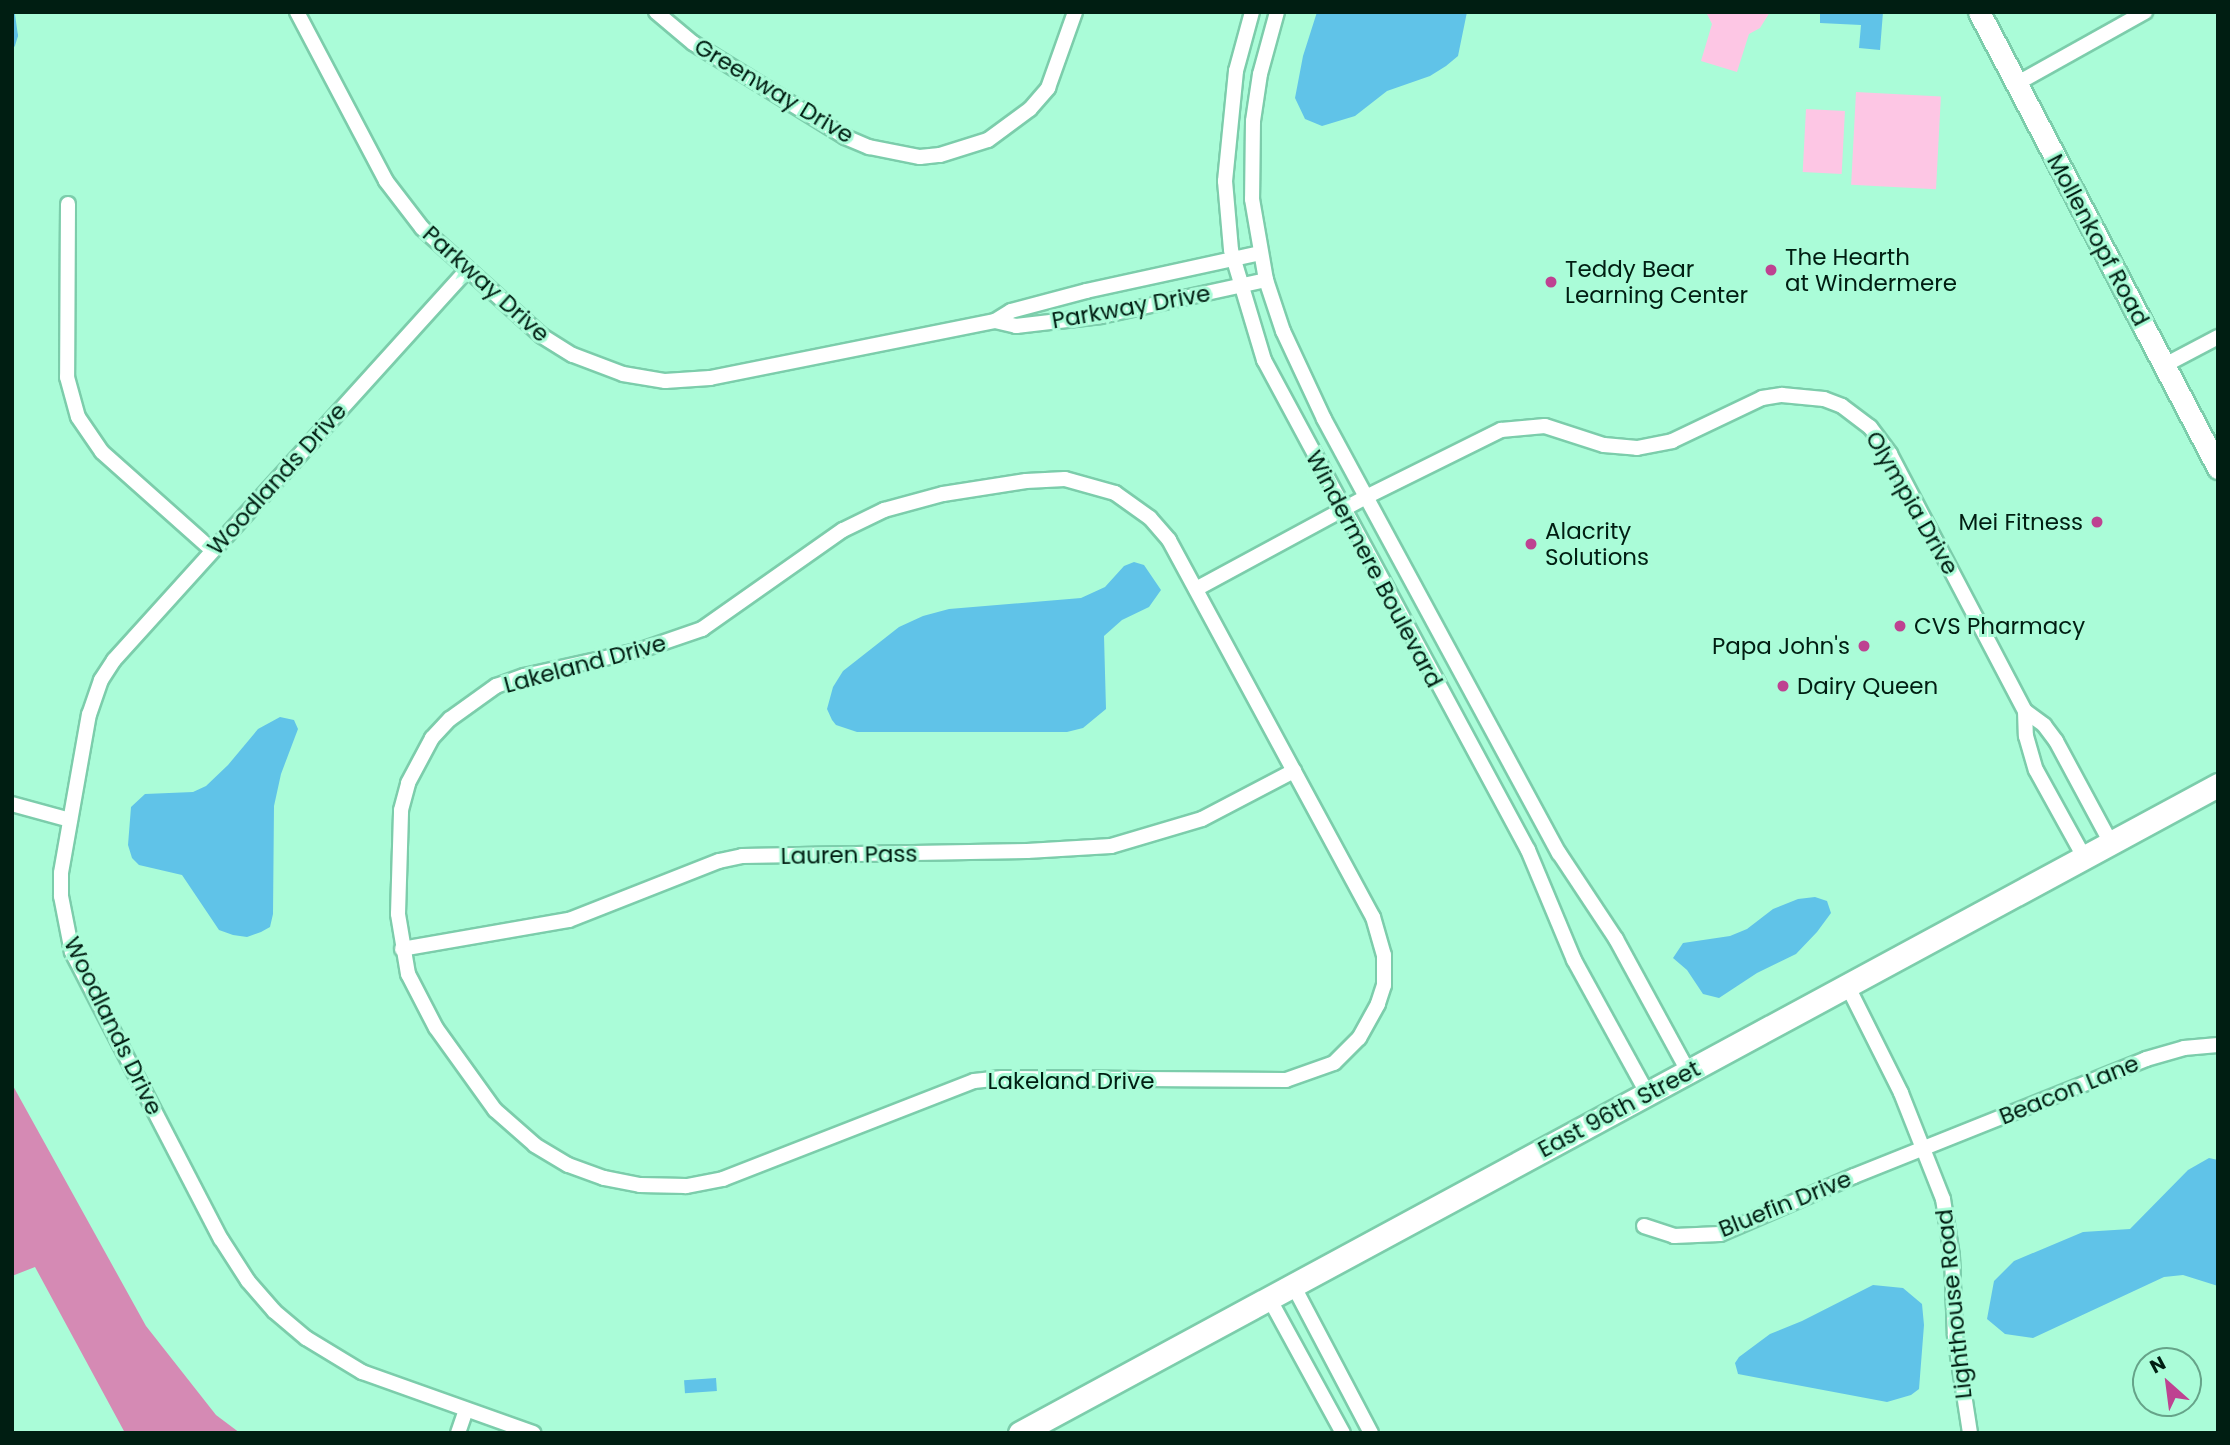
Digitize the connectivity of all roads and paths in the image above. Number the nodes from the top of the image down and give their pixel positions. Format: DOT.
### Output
graph roads {
  1 [pos="297,12"];
  2 [pos="656,12"];
  3 [pos="1075,12"];
  4 [pos="1252,12"];
  5 [pos="1277,12"];
  6 [pos="1979,12"];
  7 [pos="2145,12"];
  8 [pos="2016,84"];
  9 [pos="68,204"];
  10 [pos="1260,253"];
  11 [pos="1233,259"];
  12 [pos="467,270"];
  13 [pos="1266,280"];
  14 [pos="1240,288"];
  15 [pos="995,321"];
  16 [pos="2218,337"];
  17 [pos="2165,365"];
  18 [pos="2218,468"];
  19 [pos="1366,497"];
  20 [pos="1342,510"];
  21 [pos="212,550"];
  22 [pos="1196,589"];
  23 [pos="2025,711"];
  24 [pos="1294,771"];
  25 [pos="2218,785"];
  26 [pos="12,804"];
  27 [pos="70,820"];
  28 [pos="2111,843"];
  29 [pos="2084,857"];
  30 [pos="402,949"];
  31 [pos="1847,985"];
  32 [pos="2218,1045"];
  33 [pos="1688,1071"];
  34 [pos="1647,1093"];
  35 [pos="1924,1148"];
  36 [pos="1644,1226"];
  37 [pos="1293,1285"];
  38 [pos="1269,1298"];
  39 [pos="466,1410"];
  40 [pos="458,1433"];
  41 [pos="533,1433"];
  42 [pos="1020,1433"];
  43 [pos="1343,1433"];
  44 [pos="1371,1433"];
  45 [pos="1970,1433"];
  1 -- 12 [label="street, Parkway Drive"];
  2 -- 3 [label="street, Greenway Drive"];
  4 -- 11 [label="street, Windermere Boulevard"];
  5 -- 10 [label="street, Windermere Boulevard"];
  6 -- 8 [label="street, Mollenkopf Road"];
  7 -- 8 [label="street"];
  8 -- 17 [label="street, Mollenkopf Road"];
  9 -- 21 [label="street"];
  10 -- 11 [label="street, Parkway Drive"];
  10 -- 13 [label="street, Windermere Boulevard"];
  11 -- 14 [label="street, Windermere Boulevard"];
  11 -- 15 [label="street, Parkway Drive"];
  12 -- 15 [label="street, Parkway Drive"];
  12 -- 21 [label="street, Woodlands Drive"];
  13 -- 14 [label="street, Parkway Drive"];
  13 -- 19 [label="street, Windermere Boulevard"];
  14 -- 15 [label="street, Parkway Drive"];
  14 -- 20 [label="street, Windermere Boulevard"];
  16 -- 17 [label="street"];
  17 -- 18 [label="street, Mollenkopf Road"];
  19 -- 20 [label="street, Olympia Drive"];
  19 -- 23 [label="street, Olympia Drive"];
  19 -- 33 [label="street, Windermere Boulevard"];
  20 -- 22 [label="street, Olympia Drive"];
  20 -- 34 [label="street, Windermere Boulevard"];
  21 -- 27 [label="street, Woodlands Drive"];
  22 -- 24 [label="street, Lakeland Drive"];
  22 -- 30 [label="street, Lakeland Drive"];
  23 -- 28 [label="street, Olympia Drive"];
  23 -- 29 [label="street, Olympia Drive"];
  24 -- 30 [label="street, Lauren Pass"];
  24 -- 30 [label="street, Lakeland Drive"];
  25 -- 28 [label="main road, East 96th Street"];
  26 -- 27 [label="street"];
  27 -- 39 [label="street, Woodlands Drive"];
  28 -- 29 [label="main road, East 96th Street"];
  29 -- 31 [label="main road, East 96th Street"];
  31 -- 33 [label="main road, East 96th Street"];
  31 -- 35 [label="street, Lighthouse Road"];
  32 -- 35 [label="street, Beacon Lane"];
  33 -- 34 [label="main road, East 96th Street"];
  34 -- 37 [label="main road, East 96th Street"];
  35 -- 36 [label="street, Bluefin Drive"];
  35 -- 45 [label="street, Lighthouse Road"];
  37 -- 38 [label="main road, East 96th Street"];
  37 -- 44 [label="street"];
  38 -- 42 [label="main road, East 96th Street"];
  38 -- 43 [label="street"];
  39 -- 40 [label="street"];
  39 -- 41 [label="street, Woodlands Drive"];
}
